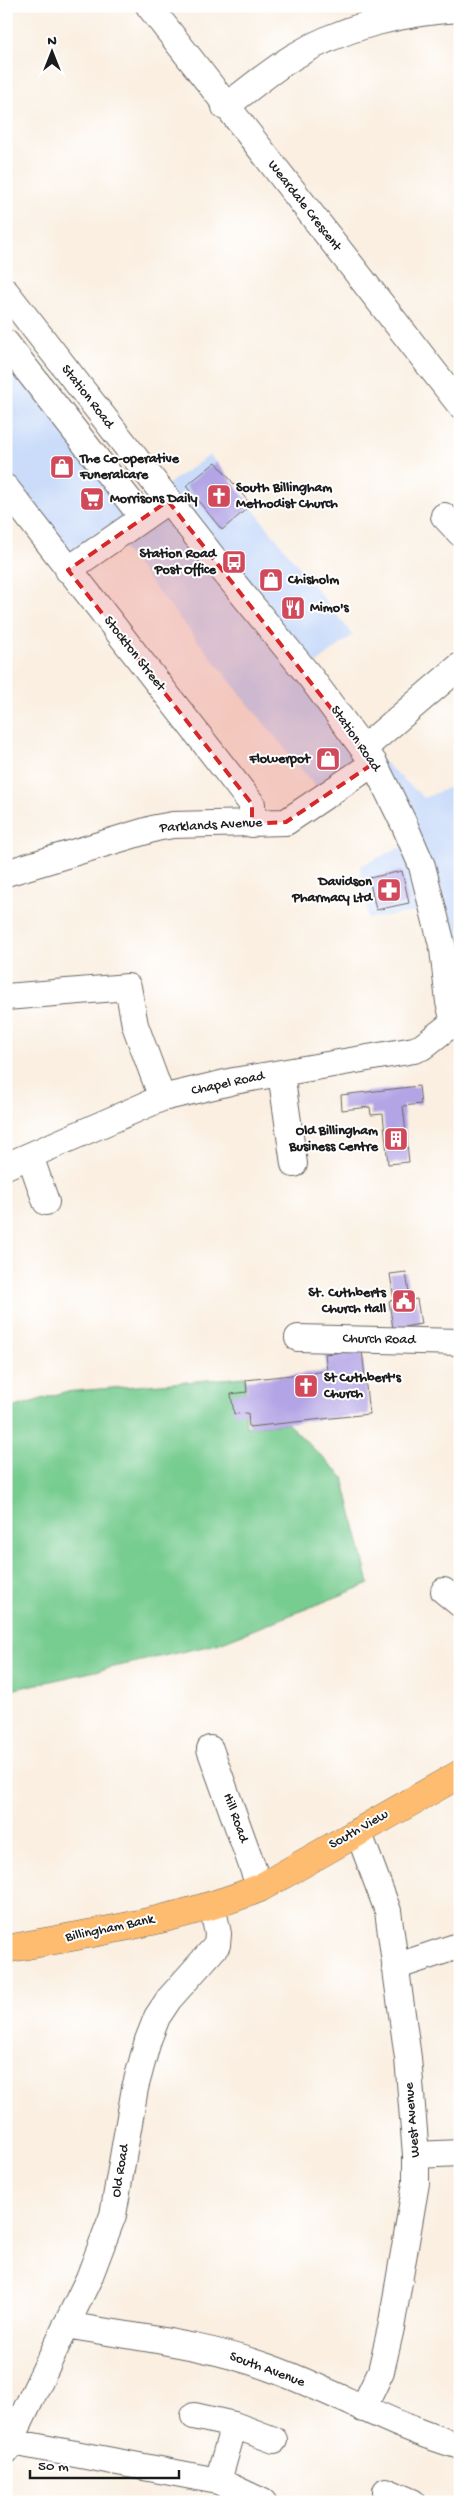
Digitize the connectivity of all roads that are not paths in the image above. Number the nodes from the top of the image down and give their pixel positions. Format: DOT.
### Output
graph roads {
  1 [pos="149,6"];
  2 [pos="460,8"];
  3 [pos="225,107"];
  4 [pos="6,292"];
  5 [pos="6,343"];
  6 [pos="460,406"];
  7 [pos="6,488"];
  8 [pos="168,501"];
  9 [pos="143,518"];
  10 [pos="68,570"];
  11 [pos="460,666"];
  12 [pos="368,755"];
  13 [pos="252,824"];
  14 [pos="6,873"];
  15 [pos="451,947"];
  16 [pos="6,997"];
  17 [pos="457,1025"];
  18 [pos="281,1073"];
  19 [pos="162,1098"];
  20 [pos="30,1156"];
  21 [pos="294,1164"];
  22 [pos="6,1166"];
  23 [pos="46,1202"];
  24 [pos="298,1338"];
  25 [pos="460,1342"];
  26 [pos="210,1749"];
  27 [pos="460,1774"];
  28 [pos="358,1831"];
  29 [pos="260,1888"];
  30 [pos="212,1905"];
  31 [pos="460,1948"];
  32 [pos="6,1949"];
  33 [pos="396,1967"];
  34 [pos="460,2153"];
  35 [pos="416,2156"];
  36 [pos="66,2325"];
  37 [pos="363,2409"];
  38 [pos="194,2416"];
  39 [pos="234,2425"];
  40 [pos="274,2440"];
  41 [pos="460,2446"];
  42 [pos="9,2447"];
  43 [pos="218,2482"];
  44 [pos="386,2491"];
  45 [pos="263,2502"];
  46 [pos="412,2502"];
  1 -- 3 [label="street, Weardale Crescent"];
  2 -- 3 [label="street"];
  3 -- 6 [label="street, Weardale Crescent"];
  4 -- 8 [label="street, Station Road"];
  5 -- 9 [label="street"];
  7 -- 10 [label="street, Stockton Street"];
  8 -- 9 [label="street"];
  8 -- 12 [label="street, Station Road"];
  9 -- 10 [label="street"];
  10 -- 13 [label="street, Stockton Street"];
  11 -- 12 [label="street, Parklands Avenue"];
  12 -- 13 [label="street, Parklands Avenue"];
  12 -- 15 [label="street, Station Road"];
  13 -- 14 [label="street, Parklands Avenue"];
  15 -- 17 [label="street, Station Road"];
  16 -- 19 [label="street"];
  17 -- 18 [label="street, Chapel Road"];
  18 -- 19 [label="street, Chapel Road"];
  18 -- 21 [label="street"];
  19 -- 20 [label="street, Chapel Road"];
  20 -- 22 [label="street, Chapel Road"];
  20 -- 23 [label="street"];
  24 -- 25 [label="street, Church Road"];
  26 -- 29 [label="street, Hill Road"];
  27 -- 28 [label="main road, South View"];
  28 -- 29 [label="main road, South View"];
  28 -- 33 [label="street, West Avenue"];
  29 -- 30 [label="main road, South View"];
  30 -- 32 [label="main road, Billingham Bank"];
  30 -- 36 [label="street, Old Road"];
  31 -- 33 [label="street"];
  33 -- 35 [label="street, West Avenue"];
  34 -- 35 [label="street"];
  35 -- 37 [label="street, West Avenue"];
  36 -- 37 [label="street, South Avenue"];
  36 -- 42 [label="street, Old Road"];
  37 -- 41 [label="street, South Avenue"];
  38 -- 39 [label="street"];
  39 -- 40 [label="street"];
  39 -- 43 [label="street"];
  42 -- 43 [label="street"];
  43 -- 45 [label="street"];
  44 -- 46 [label="street"];
}
